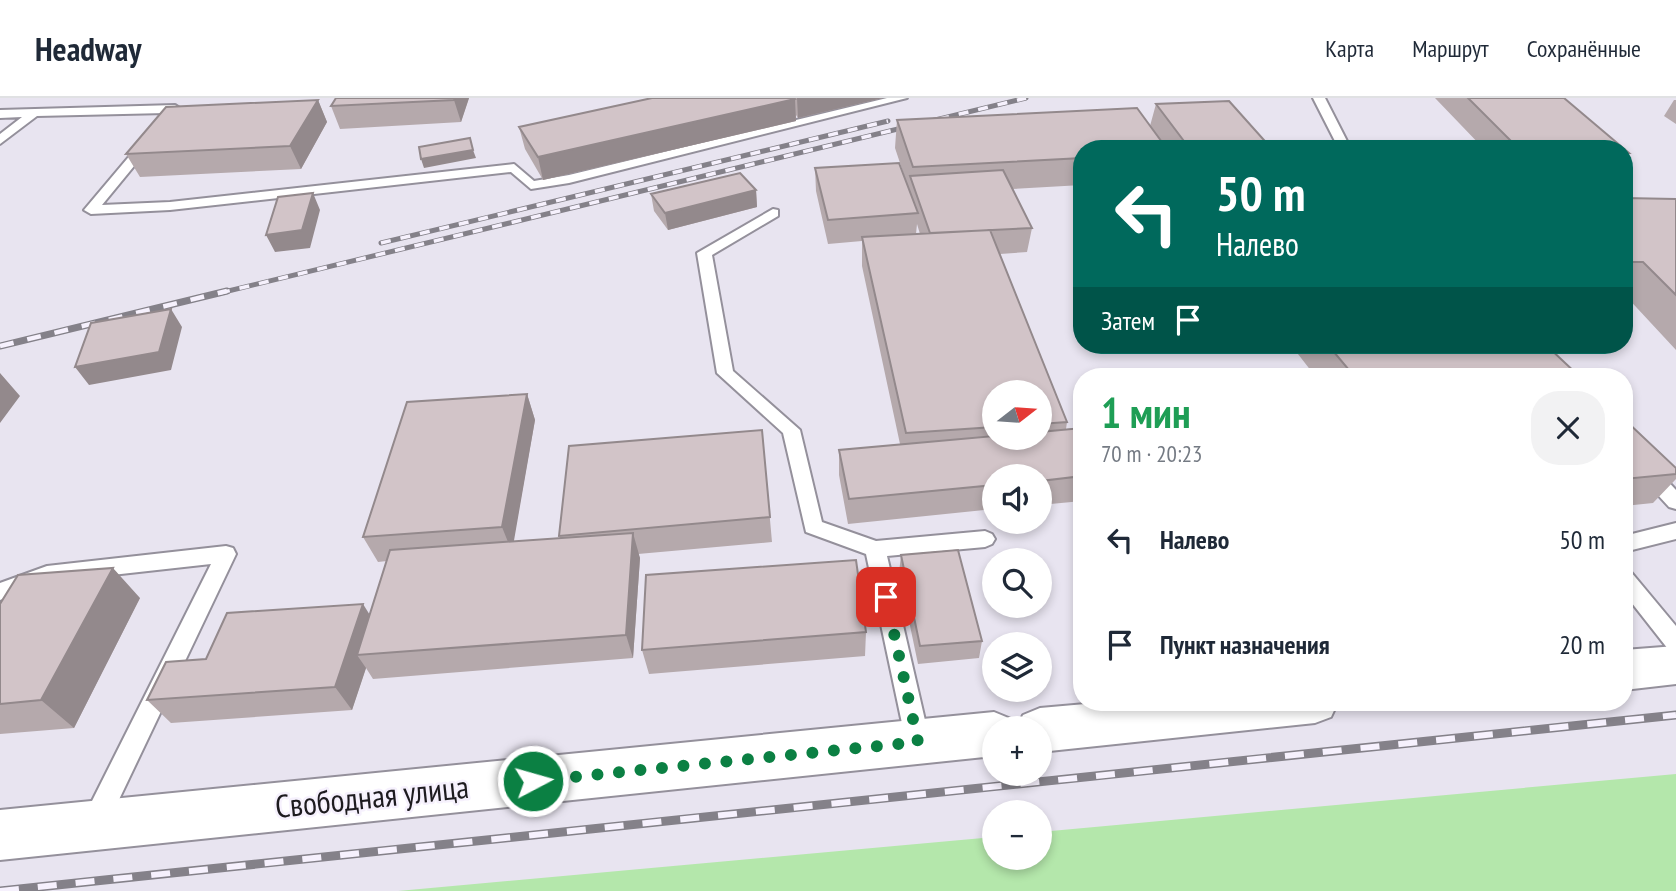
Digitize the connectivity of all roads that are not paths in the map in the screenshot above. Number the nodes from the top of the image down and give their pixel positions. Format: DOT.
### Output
graph roads {
  1 [pos="901,98"];
  2 [pos="1319,98"];
  3 [pos="34,113"];
  4 [pos="0,114"];
  5 [pos="0,140"];
  6 [pos="1340,140"];
  7 [pos="773,213"];
  8 [pos="1633,456"];
  9 [pos="1676,502"];
  10 [pos="1676,531"];
  11 [pos="985,540"];
  12 [pos="1633,542"];
  13 [pos="875,549"];
  14 [pos="1633,589"];
  15 [pos="0,592"];
  16 [pos="1676,642"];
  17 [pos="1676,665"];
  18 [pos="1633,669"];
  19 [pos="1227,711"];
  20 [pos="1052,729"];
  21 [pos="982,735"];
  22 [pos="918,742"];
  23 [pos="93,826"];
  24 [pos="0,835"];
  1 -- 3 [label="lane"];
  2 -- 6 [label="lane"];
  3 -- 4 [label="lane"];
  3 -- 5 [label="lane"];
  7 -- 13 [label="lane"];
  8 -- 9 [label="lane"];
  10 -- 12 [label="lane"];
  11 -- 13 [label="lane"];
  13 -- 22 [label="lane"];
  14 -- 16 [label="lane"];
  15 -- 23 [label="lane"];
  17 -- 18 [label="street"];
  19 -- 20 [label="street"];
  21 -- 22 [label="street, Свободная улица"];
  22 -- 23 [label="street, Свободная улица"];
  23 -- 24 [label="street, Свободная улица"];
}
